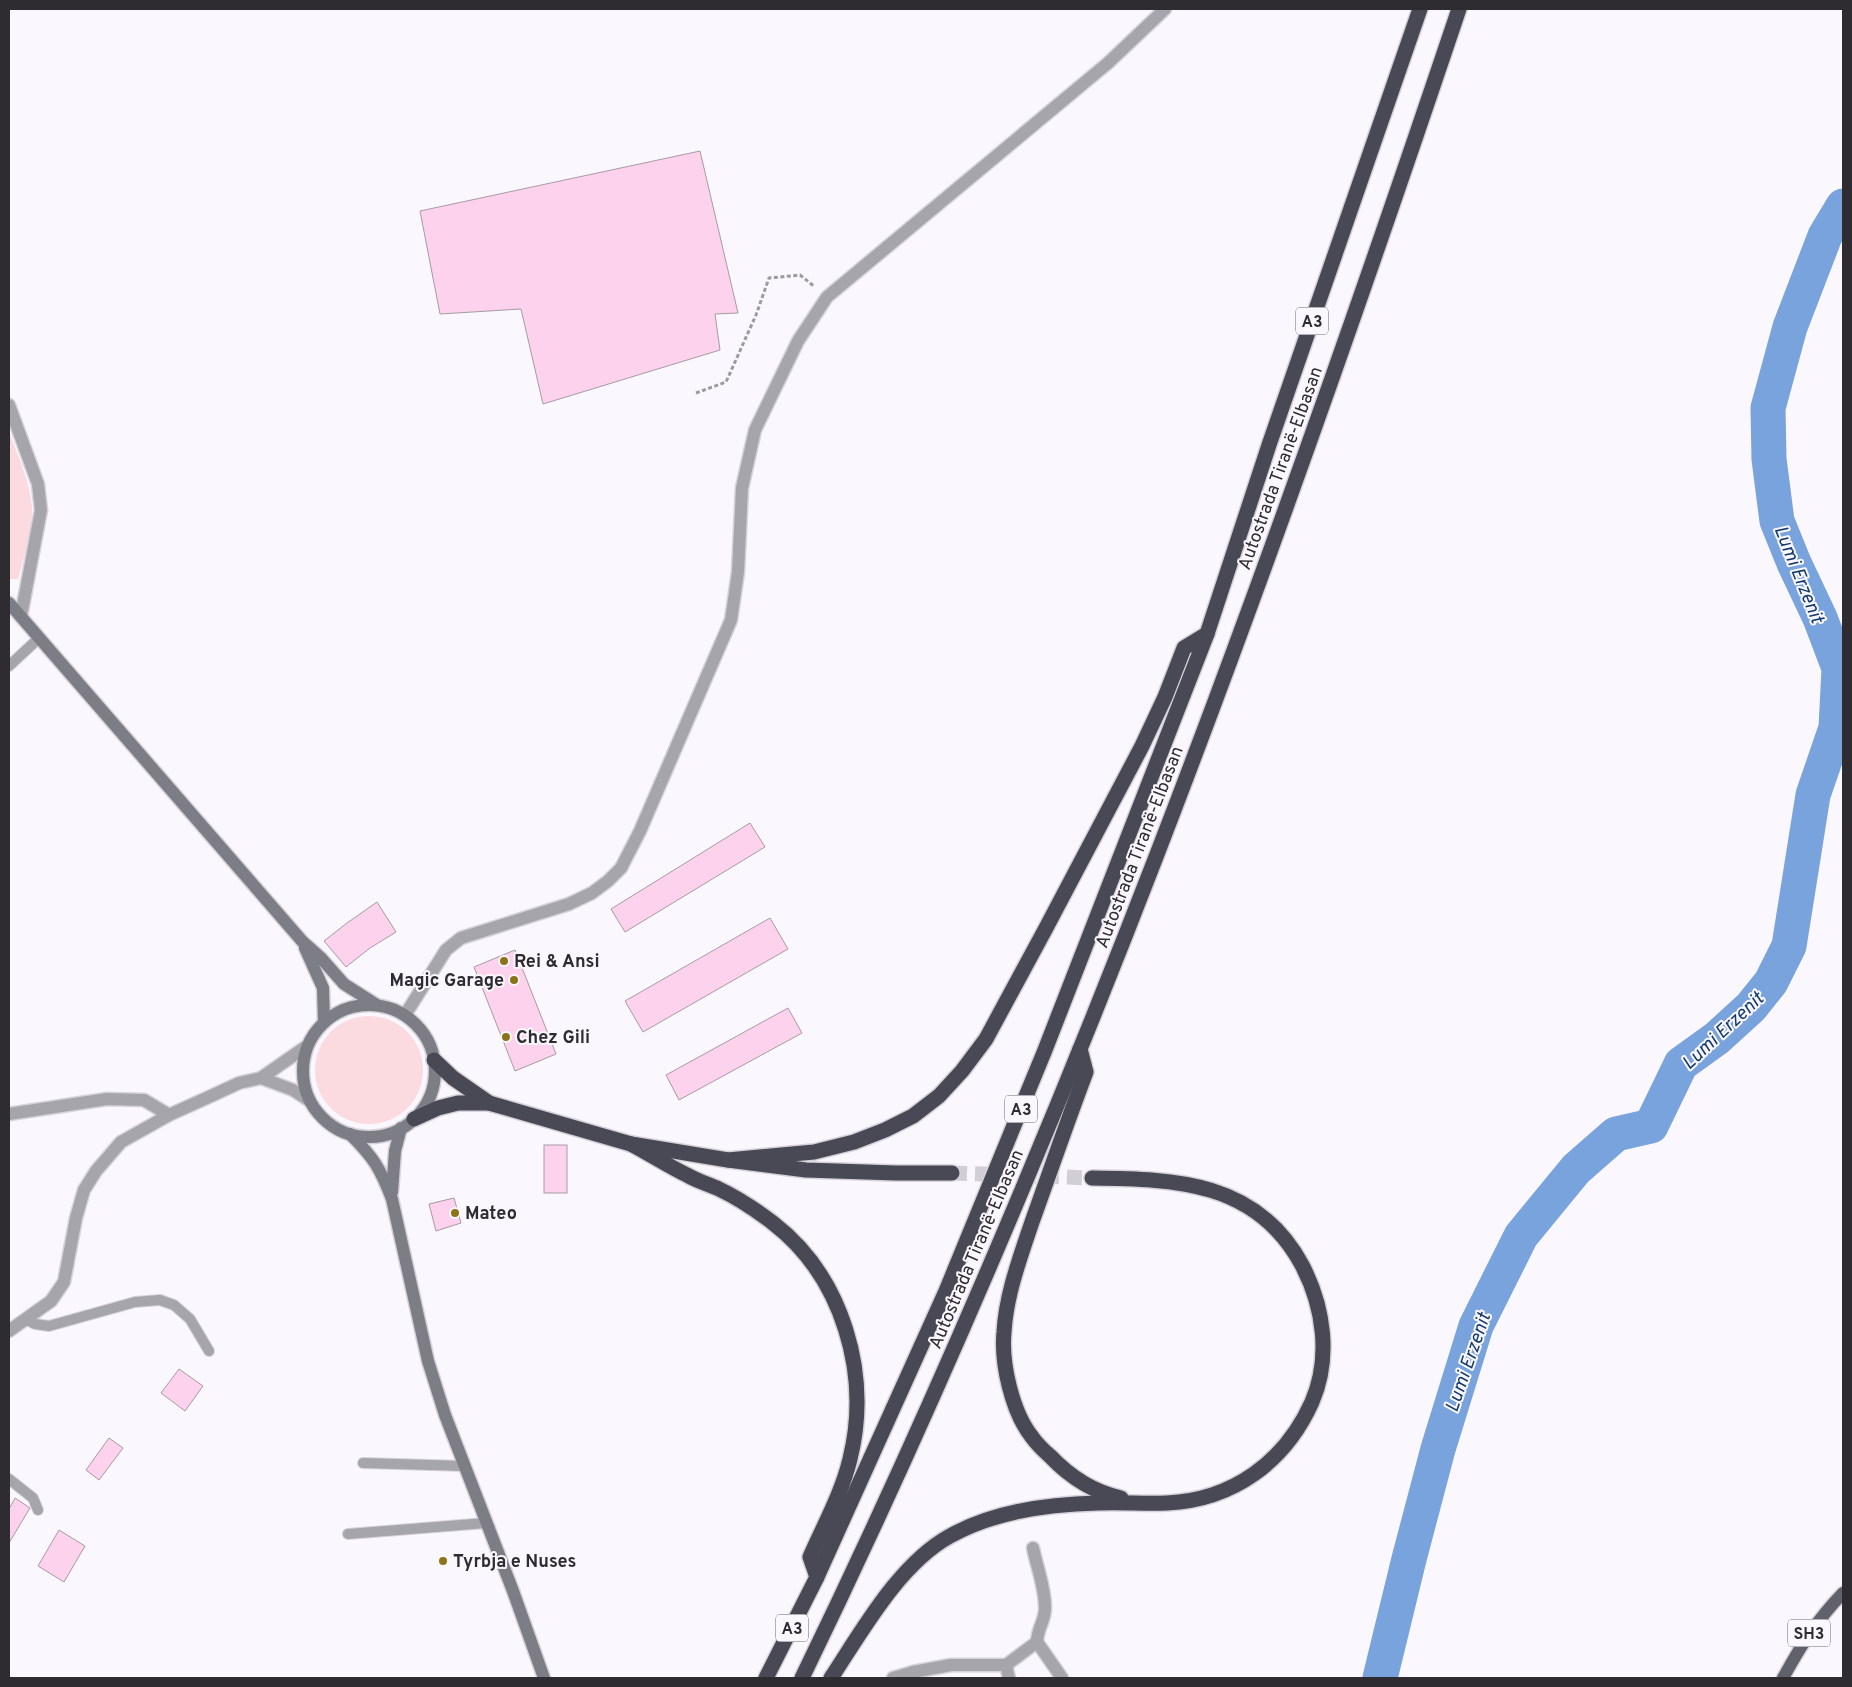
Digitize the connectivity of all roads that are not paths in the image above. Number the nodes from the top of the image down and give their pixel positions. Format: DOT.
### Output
graph roads {
  1 [pos="1165,9"];
  2 [pos="1420,9"];
  3 [pos="1459,9"];
  4 [pos="9,405"];
  5 [pos="9,603"];
  6 [pos="21,616"];
  7 [pos="1207,634"];
  8 [pos="39,638"];
  9 [pos="9,666"];
  10 [pos="302,941"];
  11 [pos="377,1005"];
  12 [pos="405,1015"];
  13 [pos="324,1022"];
  14 [pos="307,1046"];
  15 [pos="1080,1050"];
  16 [pos="434,1060"];
  17 [pos="261,1078"];
  18 [pos="310,1101"];
  19 [pos="489,1103"];
  20 [pos="9,1114"];
  21 [pos="169,1115"];
  22 [pos="414,1119"];
  23 [pos="402,1128"];
  24 [pos="350,1134"];
  25 [pos="631,1144"];
  26 [pos="728,1160"];
  27 [pos="952,1174"];
  28 [pos="1092,1178"];
  29 [pos="392,1199"];
  30 [pos="25,1319"];
  31 [pos="9,1331"];
  32 [pos="209,1351"];
  33 [pos="363,1463"];
  34 [pos="464,1466"];
  35 [pos="9,1479"];
  36 [pos="1146,1503"];
  37 [pos="38,1510"];
  38 [pos="486,1523"];
  39 [pos="348,1534"];
  40 [pos="1033,1548"];
  41 [pos="817,1577"];
  42 [pos="1843,1592"];
  43 [pos="1037,1642"];
  44 [pos="1006,1665"];
  45 [pos="544,1678"];
  46 [pos="766,1678"];
  47 [pos="802,1678"];
  48 [pos="831,1678"];
  49 [pos="893,1678"];
  50 [pos="1009,1678"];
  51 [pos="1062,1678"];
  52 [pos="1784,1678"];
  1 -- 12 [label="street"];
  2 -- 7 [label="highway, Autostrada Tiranë-Elbasan / A3"];
  3 -- 15 [label="highway, Autostrada Tiranë-Elbasan / A3"];
  4 -- 6 [label="street"];
  5 -- 6 [label="main road"];
  6 -- 8 [label="main road"];
  7 -- 26 [label="highway"];
  7 -- 41 [label="highway, Autostrada Tiranë-Elbasan / A3"];
  8 -- 9 [label="lane"];
  8 -- 10 [label="main road"];
  10 -- 11 [label="main road"];
  10 -- 13 [label="main road"];
  11 -- 12 [label="main road"];
  11 -- 13 [label="main road"];
  12 -- 16 [label="main road"];
  13 -- 14 [label="main road"];
  14 -- 17 [label="street"];
  14 -- 18 [label="main road"];
  15 -- 36 [label="highway"];
  15 -- 47 [label="highway, Autostrada Tiranë-Elbasan / A3"];
  16 -- 19 [label="highway"];
  16 -- 22 [label="main road"];
  17 -- 18 [label="street"];
  17 -- 21 [label="street"];
  18 -- 24 [label="main road"];
  19 -- 22 [label="highway"];
  19 -- 25 [label="highway"];
  20 -- 21 [label="street"];
  21 -- 30 [label="street"];
  22 -- 23 [label="main road"];
  23 -- 24 [label="main road"];
  23 -- 29 [label="main road"];
  24 -- 29 [label="main road"];
  25 -- 26 [label="highway"];
  25 -- 41 [label="highway"];
  26 -- 27 [label="highway"];
  28 -- 36 [label="highway"];
  29 -- 34 [label="main road"];
  30 -- 31 [label="street"];
  30 -- 32 [label="lane"];
  33 -- 34 [label="lane"];
  34 -- 38 [label="main road"];
  35 -- 37 [label="lane"];
  36 -- 48 [label="highway"];
  38 -- 39 [label="lane"];
  38 -- 45 [label="main road"];
  40 -- 43 [label="street"];
  41 -- 46 [label="highway, Autostrada Tiranë-Elbasan / A3"];
  42 -- 52 [label="main road, SH3"];
  43 -- 44 [label="street"];
  43 -- 51 [label="street"];
  44 -- 49 [label="street"];
  44 -- 50 [label="street"];
}
